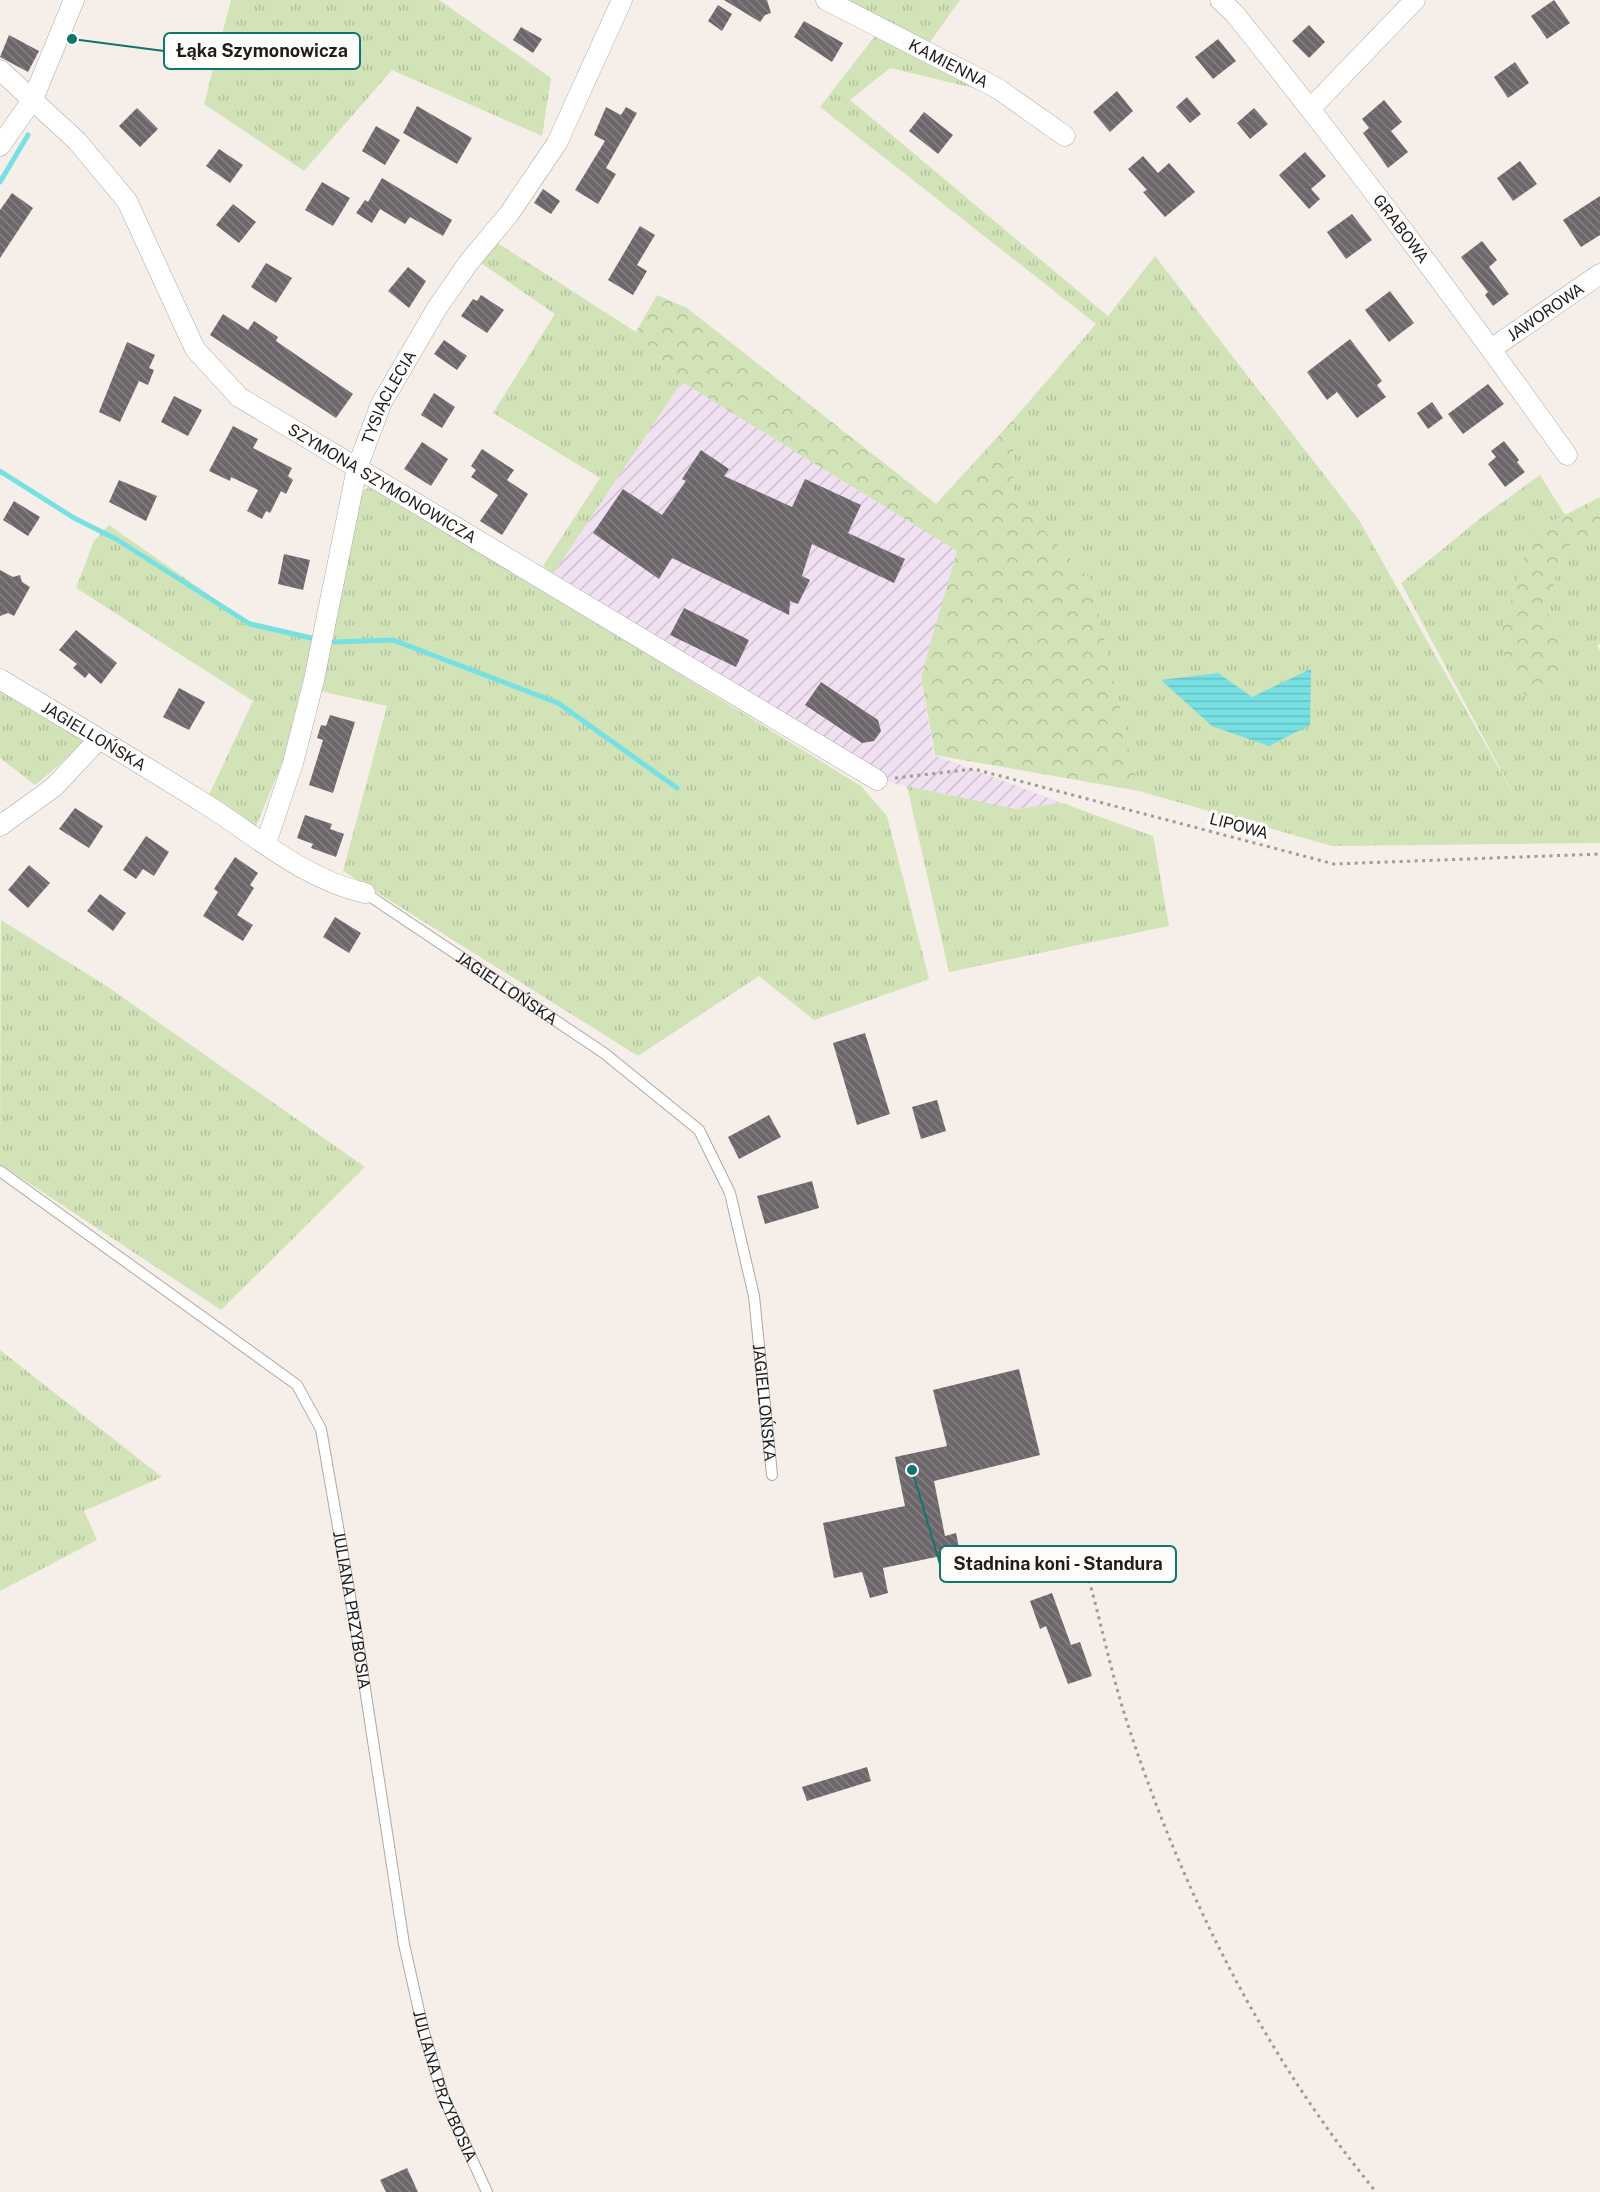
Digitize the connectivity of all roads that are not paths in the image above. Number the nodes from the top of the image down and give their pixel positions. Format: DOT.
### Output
graph roads {
  1 [pos="74,0"];
  2 [pos="622,0"];
  3 [pos="826,0"];
  4 [pos="1220,0"];
  5 [pos="1415,0"];
  6 [pos="0,70"];
  7 [pos="33,99"];
  8 [pos="1311,108"];
  9 [pos="1065,136"];
  10 [pos="0,146"];
  11 [pos="1600,274"];
  12 [pos="1491,349"];
  13 [pos="1567,456"];
  14 [pos="357,468"];
  15 [pos="0,680"];
  16 [pos="99,739"];
  17 [pos="878,780"];
  18 [pos="0,826"];
  19 [pos="266,843"];
  20 [pos="365,893"];
  21 [pos="0,1171"];
  22 [pos="772,1475"];
  23 [pos="487,2192"];
  1 -- 7 [label="street"];
  2 -- 14 [label="street, TYSIĄCLECIA"];
  3 -- 9 [label="street, KAMIENNA"];
  4 -- 8 [label="street, GRABOWA"];
  5 -- 8 [label="street"];
  6 -- 7 [label="street, SZYMONA SZYMONOWICZA"];
  7 -- 10 [label="street"];
  7 -- 14 [label="street, SZYMONA SZYMONOWICZA"];
  8 -- 12 [label="street, GRABOWA"];
  11 -- 12 [label="street, JAWOROWA"];
  12 -- 13 [label="street, GRABOWA"];
  14 -- 17 [label="street, SZYMONA SZYMONOWICZA"];
  14 -- 19 [label="street, TYSIĄCLECIA"];
  15 -- 16 [label="street, JAGIELLOŃSKA"];
  16 -- 18 [label="street"];
  16 -- 19 [label="street, JAGIELLOŃSKA"];
  19 -- 20 [label="street, JAGIELLOŃSKA"];
  20 -- 22 [label="lane, JAGIELLOŃSKA"];
  21 -- 23 [label="lane, JULIANA PRZYBOSIA"];
}
